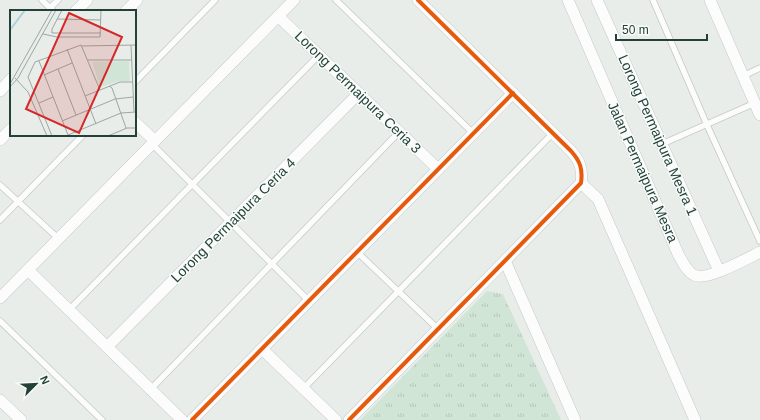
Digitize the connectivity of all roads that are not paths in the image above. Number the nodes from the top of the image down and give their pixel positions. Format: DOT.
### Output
graph roads {
  1 [pos="42,0"];
  2 [pos="58,0"];
  3 [pos="87,0"];
  4 [pos="137,0"];
  5 [pos="215,0"];
  6 [pos="294,0"];
  7 [pos="336,0"];
  8 [pos="418,0"];
  9 [pos="568,0"];
  10 [pos="597,0"];
  11 [pos="653,0"];
  12 [pos="710,0"];
  13 [pos="52,10"];
  14 [pos="77,10"];
  15 [pos="127,10"];
  16 [pos="278,16"];
  17 [pos="319,54"];
  18 [pos="760,68"];
  19 [pos="743,76"];
  20 [pos="10,80"];
  21 [pos="136,81"];
  22 [pos="0,91"];
  23 [pos="359,93"];
  24 [pos="513,93"];
  25 [pos="755,103"];
  26 [pos="760,115"];
  27 [pos="136,123"];
  28 [pos="706,125"];
  29 [pos="10,129"];
  30 [pos="400,132"];
  31 [pos="473,133"];
  32 [pos="553,133"];
  33 [pos="82,136"];
  34 [pos="0,140"];
  35 [pos="154,142"];
  36 [pos="662,144"];
  37 [pos="438,169"];
  38 [pos="581,183"];
  39 [pos="192,184"];
  40 [pos="0,185"];
  41 [pos="18,201"];
  42 [pos="0,220"];
  43 [pos="231,222"];
  44 [pos="59,239"];
  45 [pos="760,241"];
  46 [pos="357,252"];
  47 [pos="760,252"];
  48 [pos="505,261"];
  49 [pos="272,264"];
  50 [pos="28,270"];
  51 [pos="719,271"];
  52 [pos="398,291"];
  53 [pos="0,298"];
  54 [pos="309,300"];
  55 [pos="69,310"];
  56 [pos="0,321"];
  57 [pos="438,329"];
  58 [pos="107,347"];
  59 [pos="262,349"];
  60 [pos="303,388"];
  61 [pos="151,390"];
  62 [pos="0,400"];
  63 [pos="18,419"];
  64 [pos="102,420"];
  65 [pos="182,420"];
  66 [pos="192,420"];
  67 [pos="336,420"];
  68 [pos="349,420"];
  69 [pos="575,420"];
  70 [pos="695,420"];
  1 -- 13 [label="lane"];
  2 -- 13 [label="lane"];
  3 -- 14 [label="street"];
  4 -- 15 [label="street"];
  5 -- 21 [label="lane"];
  6 -- 16 [label="street"];
  7 -- 31 [label="lane"];
  8 -- 24 [label="street"];
  9 -- 51 [label="street, Jalan Permaipura Mesra"];
  10 -- 36 [label="street, Lorong Permaipura Mesra 1"];
  11 -- 28 [label="lane"];
  12 -- 19 [label="street"];
  16 -- 17 [label="street, Lorong Permaipura Ceria 3"];
  16 -- 35 [label="street"];
  17 -- 23 [label="street, Lorong Permaipura Ceria 3"];
  17 -- 39 [label="lane"];
  18 -- 19 [label="lane"];
  19 -- 25 [label="street"];
  20 -- 22 [label="street"];
  23 -- 30 [label="street, Lorong Permaipura Ceria 3"];
  23 -- 43 [label="street, Lorong Permaipura Ceria 4"];
  24 -- 31 [label="street"];
  24 -- 32 [label="street"];
  25 -- 26 [label="street"];
  25 -- 28 [label="lane"];
  27 -- 35 [label="street"];
  28 -- 36 [label="lane"];
  28 -- 45 [label="lane"];
  29 -- 34 [label="street"];
  30 -- 37 [label="street, Lorong Permaipura Ceria 3"];
  30 -- 49 [label="lane"];
  31 -- 37 [label="street"];
  32 -- 38 [label="street"];
  32 -- 52 [label="lane"];
  33 -- 41 [label="lane"];
  35 -- 39 [label="lane"];
  35 -- 44 [label="street"];
  36 -- 51 [label="street, Lorong Permaipura Mesra 1"];
  37 -- 46 [label="street"];
  38 -- 48 [label="street"];
  38 -- 70 [label="street"];
  39 -- 43 [label="lane"];
  39 -- 55 [label="lane"];
  40 -- 41 [label="lane"];
  41 -- 42 [label="lane"];
  41 -- 44 [label="lane"];
  43 -- 49 [label="lane"];
  43 -- 58 [label="street, Lorong Permaipura Ceria 4"];
  44 -- 50 [label="street"];
  46 -- 52 [label="lane"];
  46 -- 54 [label="street"];
  47 -- 51 [label="street, Jalan Permaipura Mesra"];
  48 -- 57 [label="street"];
  48 -- 69 [label="street"];
  49 -- 54 [label="lane"];
  49 -- 61 [label="lane"];
  50 -- 53 [label="street"];
  50 -- 55 [label="street"];
  52 -- 57 [label="lane"];
  52 -- 60 [label="lane"];
  54 -- 59 [label="street"];
  55 -- 58 [label="street"];
  56 -- 64 [label="lane"];
  57 -- 68 [label="street"];
  58 -- 61 [label="street"];
  59 -- 60 [label="street"];
  59 -- 66 [label="street"];
  60 -- 67 [label="street"];
  61 -- 65 [label="street"];
  62 -- 63 [label="street"];
}
